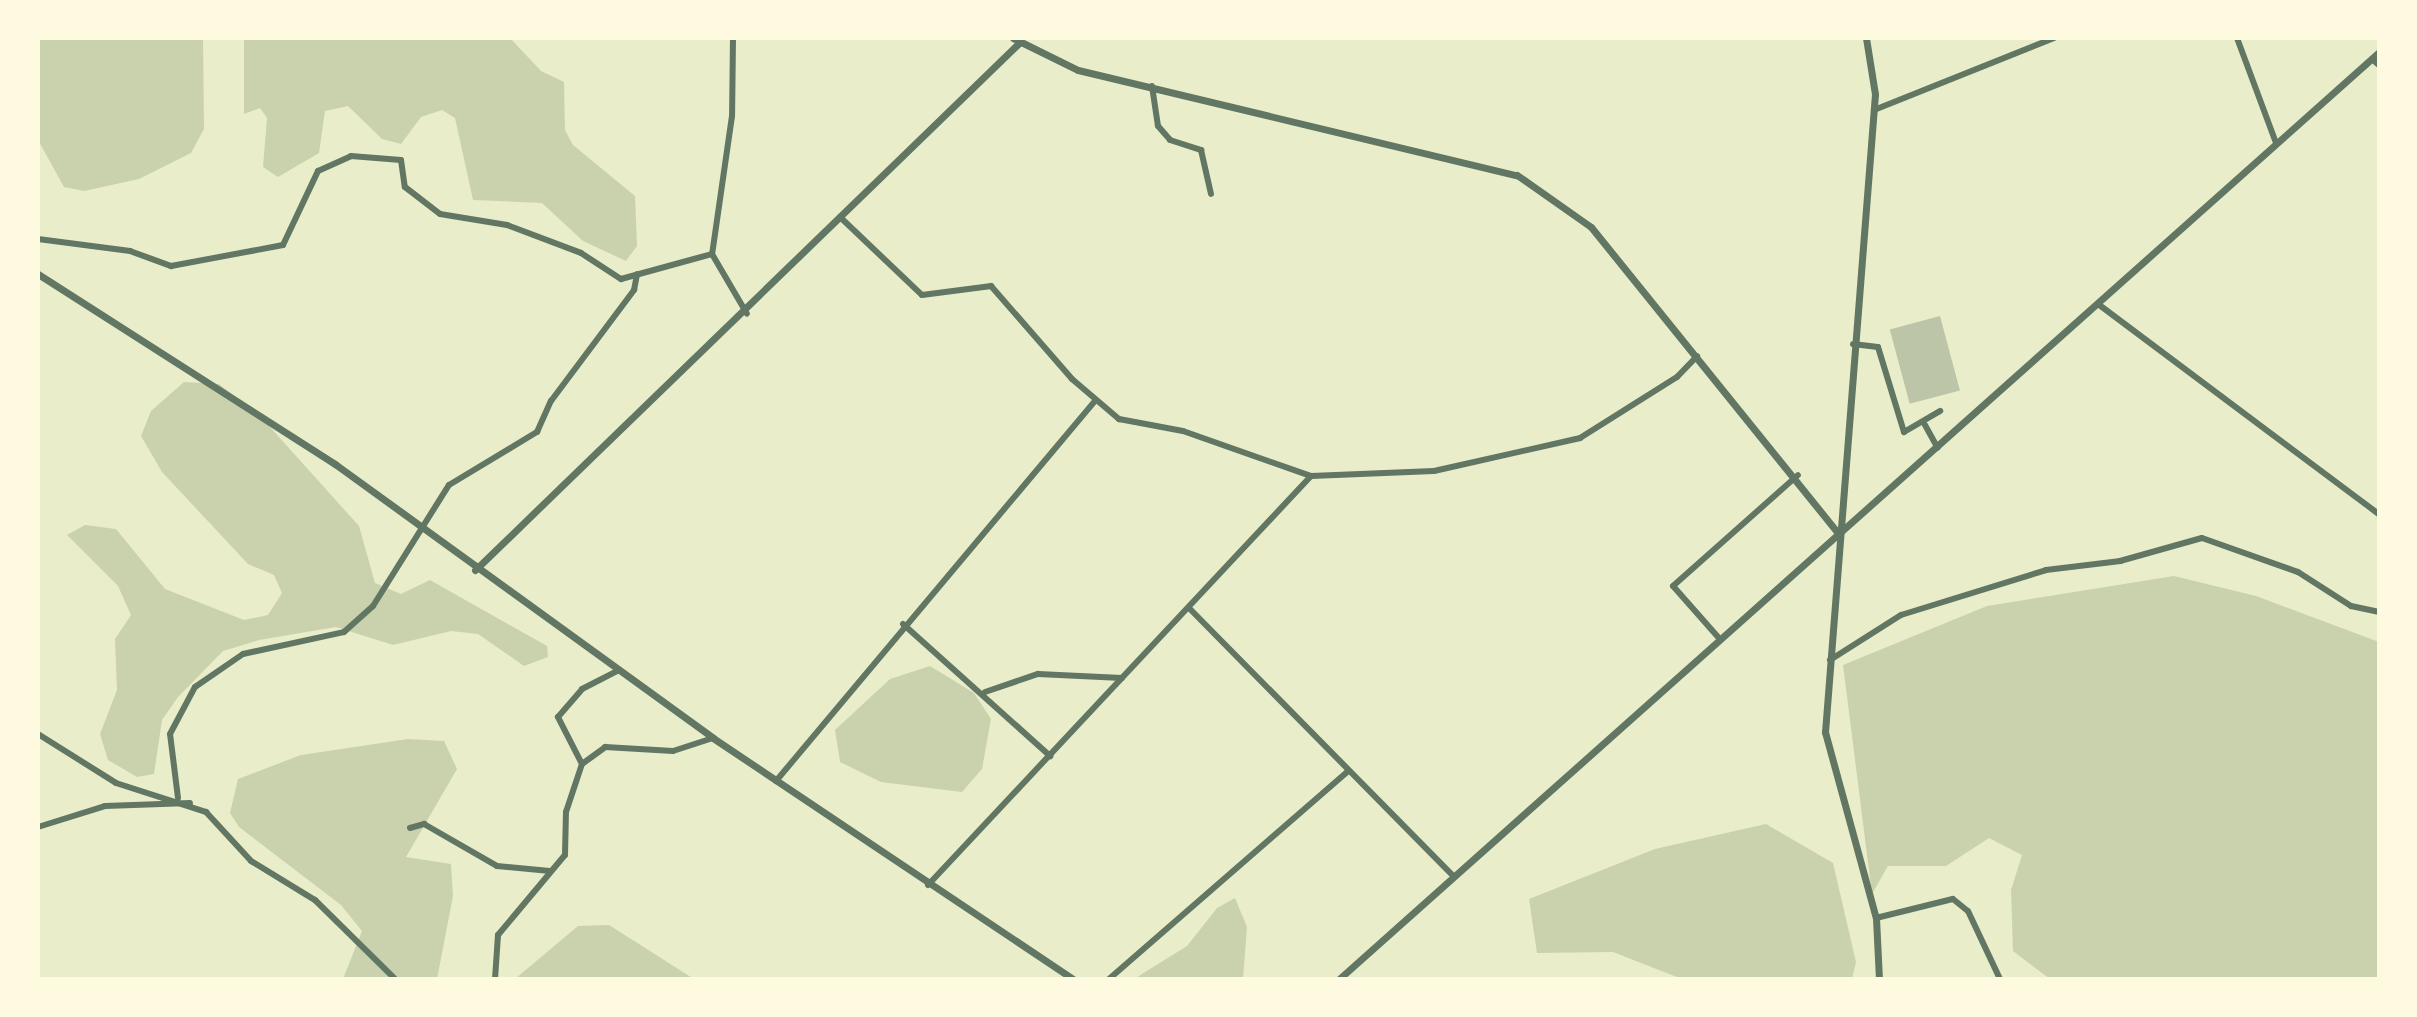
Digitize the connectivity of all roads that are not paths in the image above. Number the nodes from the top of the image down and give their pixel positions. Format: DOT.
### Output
graph roads {
  1 [pos="733,38"];
  2 [pos="1866,38"];
  3 [pos="2054,38"];
  4 [pos="2237,38"];
  5 [pos="1019,39"];
  6 [pos="2376,56"];
  7 [pos="2379,65"];
  8 [pos="1152,86"];
  9 [pos="1874,110"];
  10 [pos="2276,143"];
  11 [pos="1211,194"];
  12 [pos="840,217"];
  13 [pos="38,239"];
  14 [pos="712,254"];
  15 [pos="38,274"];
  16 [pos="637,274"];
  17 [pos="2098,304"];
  18 [pos="747,314"];
  19 [pos="1853,344"];
  20 [pos="1697,356"];
  21 [pos="1094,402"];
  22 [pos="1940,411"];
  23 [pos="1925,425"];
  24 [pos="1938,448"];
  25 [pos="1798,475"];
  26 [pos="1311,476"];
  27 [pos="2379,514"];
  28 [pos="421,523"];
  29 [pos="1838,533"];
  30 [pos="475,570"];
  31 [pos="1190,609"];
  32 [pos="2379,612"];
  33 [pos="903,624"];
  34 [pos="1718,637"];
  35 [pos="1830,660"];
  36 [pos="619,670"];
  37 [pos="1122,678"];
  38 [pos="985,692"];
  39 [pos="38,734"];
  40 [pos="713,738"];
  41 [pos="1050,756"];
  42 [pos="582,764"];
  43 [pos="1348,771"];
  44 [pos="776,781"];
  45 [pos="178,798"];
  46 [pos="190,803"];
  47 [pos="38,827"];
  48 [pos="410,828"];
  49 [pos="550,871"];
  50 [pos="1451,874"];
  51 [pos="928,885"];
  52 [pos="1876,918"];
  53 [pos="395,979"];
  54 [pos="495,979"];
  55 [pos="1073,979"];
  56 [pos="1109,979"];
  57 [pos="1339,979"];
  58 [pos="1879,979"];
  59 [pos="2000,979"];
  1 -- 14 [label="street"];
  2 -- 9 [label="street"];
  3 -- 9 [label="street"];
  4 -- 10 [label="street"];
  5 -- 8 [label="street"];
  5 -- 12 [label="street"];
  6 -- 7 [label="street"];
  6 -- 10 [label="street"];
  8 -- 11 [label="street"];
  8 -- 20 [label="street"];
  9 -- 19 [label="street"];
  10 -- 17 [label="street"];
  12 -- 18 [label="street"];
  12 -- 21 [label="street"];
  13 -- 16 [label="street"];
  14 -- 16 [label="street"];
  14 -- 18 [label="street"];
  15 -- 28 [label="street"];
  16 -- 28 [label="street"];
  17 -- 24 [label="street"];
  17 -- 27 [label="street"];
  18 -- 30 [label="street"];
  19 -- 23 [label="street"];
  19 -- 29 [label="street"];
  20 -- 25 [label="street"];
  20 -- 26 [label="street"];
  21 -- 26 [label="street"];
  21 -- 33 [label="street"];
  22 -- 23 [label="street"];
  23 -- 24 [label="street"];
  24 -- 29 [label="street"];
  25 -- 29 [label="street"];
  25 -- 34 [label="street"];
  26 -- 31 [label="street"];
  28 -- 30 [label="street"];
  28 -- 45 [label="street"];
  29 -- 34 [label="street"];
  29 -- 35 [label="street"];
  30 -- 36 [label="street"];
  31 -- 37 [label="street"];
  31 -- 43 [label="street"];
  32 -- 35 [label="street"];
  33 -- 38 [label="street"];
  33 -- 44 [label="street"];
  34 -- 50 [label="street"];
  35 -- 52 [label="street"];
  36 -- 40 [label="street"];
  36 -- 42 [label="street"];
  37 -- 38 [label="street"];
  37 -- 41 [label="street"];
  38 -- 41 [label="street"];
  39 -- 45 [label="street"];
  40 -- 42 [label="street"];
  40 -- 44 [label="street"];
  41 -- 51 [label="street"];
  42 -- 49 [label="street"];
  43 -- 50 [label="street"];
  43 -- 56 [label="street"];
  44 -- 51 [label="street"];
  45 -- 46 [label="street"];
  46 -- 47 [label="street"];
  46 -- 53 [label="street"];
  48 -- 49 [label="street"];
  49 -- 54 [label="street"];
  50 -- 57 [label="street"];
  51 -- 55 [label="street"];
  52 -- 58 [label="street"];
  52 -- 59 [label="street"];
}
